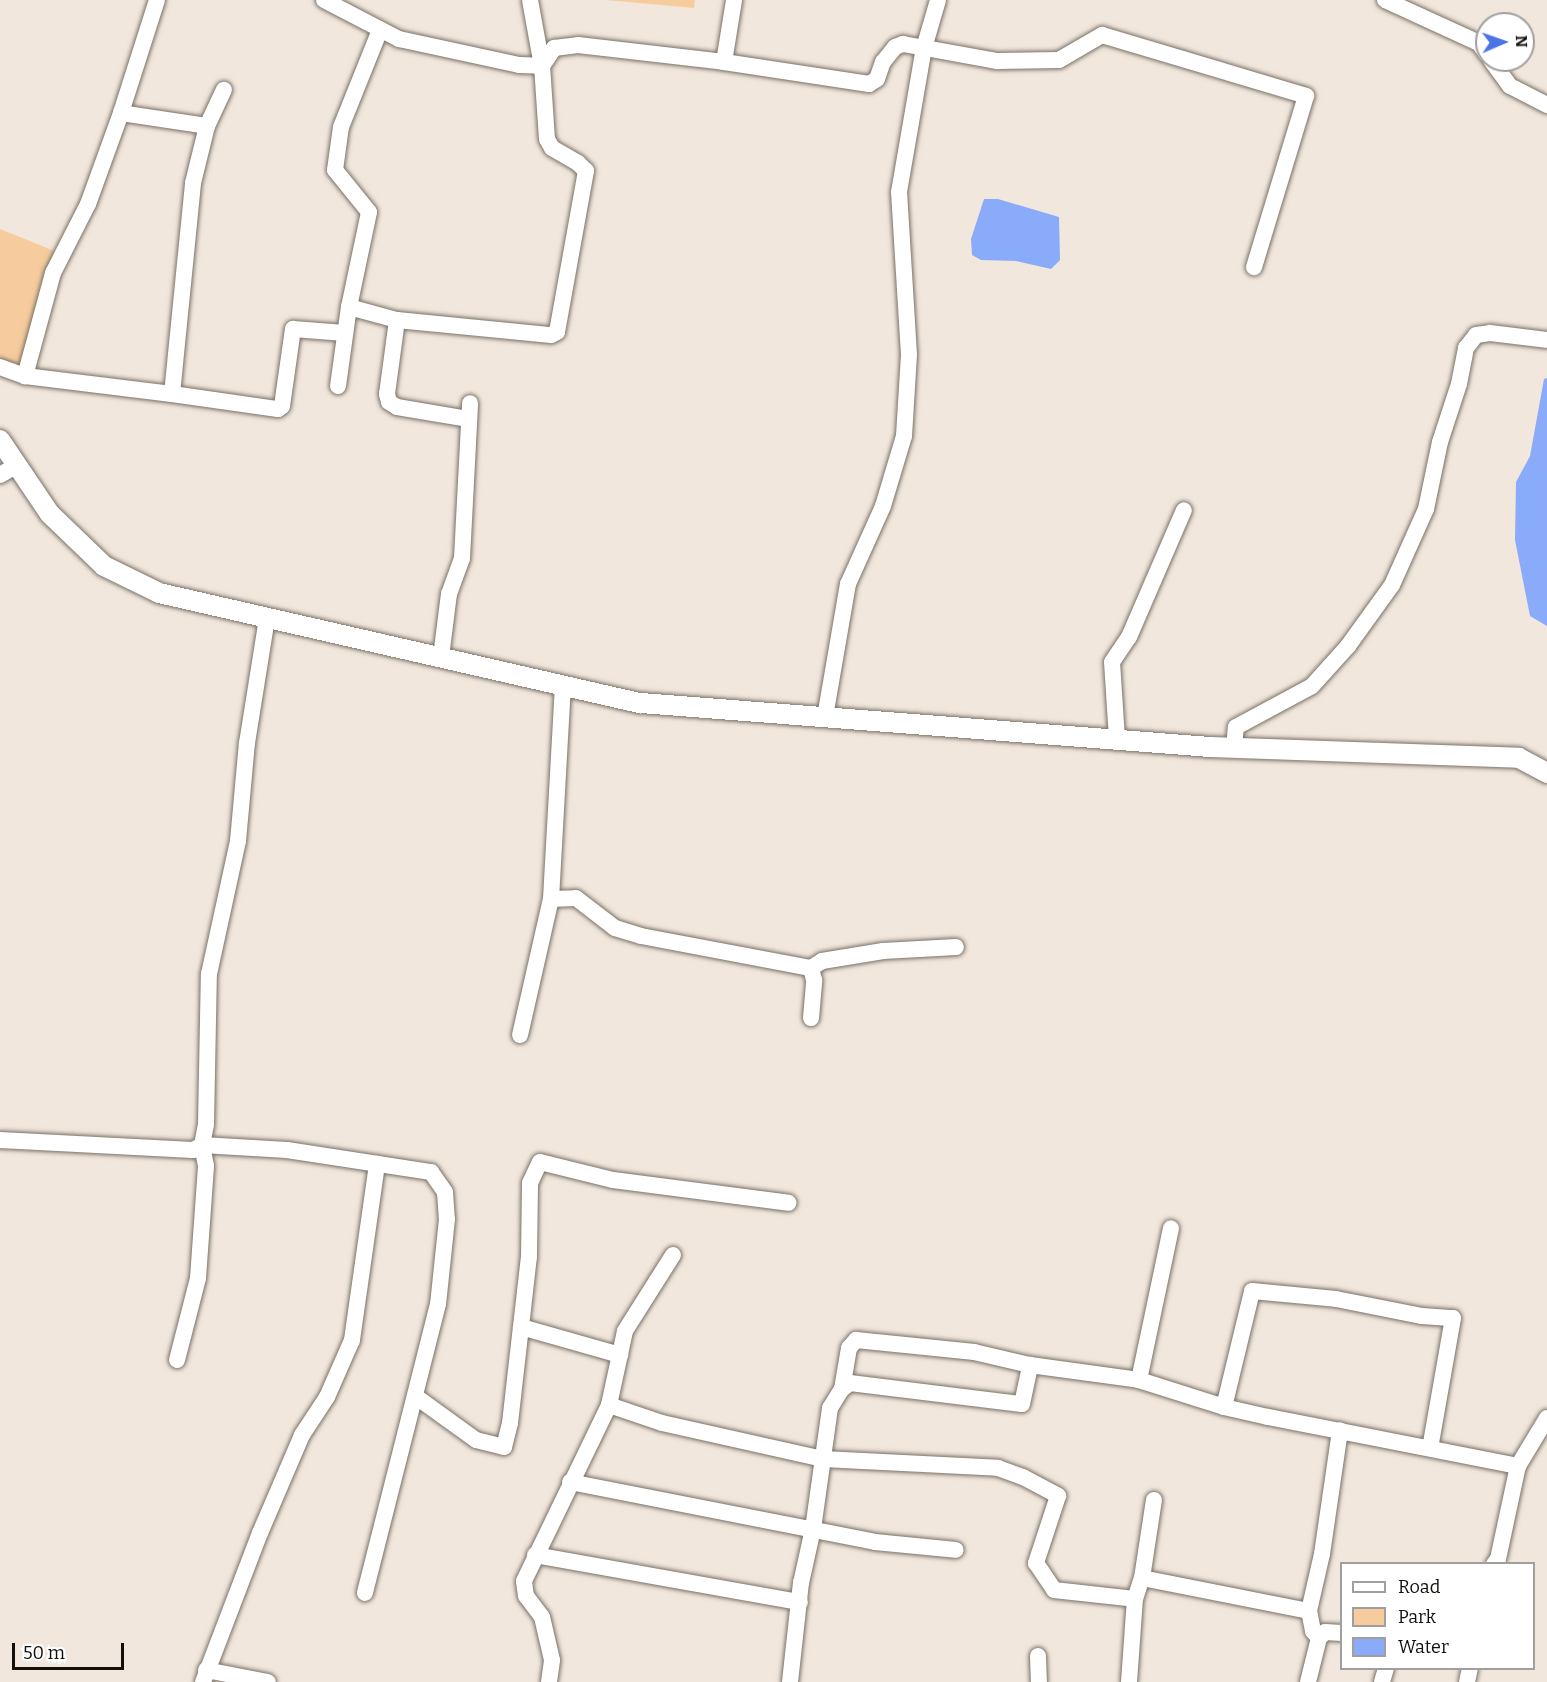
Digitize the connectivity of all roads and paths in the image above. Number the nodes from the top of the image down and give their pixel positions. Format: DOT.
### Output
graph roads {
  1 [pos="157,0"];
  2 [pos="324,0"];
  3 [pos="530,0"];
  4 [pos="734,0"];
  5 [pos="938,0"];
  6 [pos="1385,0"];
  7 [pos="380,30"];
  8 [pos="1475,41"];
  9 [pos="924,48"];
  10 [pos="724,62"];
  11 [pos="542,66"];
  12 [pos="1500,72"];
  13 [pos="225,90"];
  14 [pos="1547,105"];
  15 [pos="121,113"];
  16 [pos="207,126"];
  17 [pos="1254,267"];
  18 [pos="349,307"];
  19 [pos="397,320"];
  20 [pos="345,333"];
  21 [pos="1547,340"];
  22 [pos="0,367"];
  23 [pos="25,376"];
  24 [pos="338,386"];
  25 [pos="172,394"];
  26 [pos="0,440"];
  27 [pos="8,470"];
  28 [pos="1184,510"];
  29 [pos="267,618"];
  30 [pos="441,657"];
  31 [pos="563,685"];
  32 [pos="825,717"];
  33 [pos="1117,740"];
  34 [pos="1234,748"];
  35 [pos="1547,772"];
  36 [pos="551,899"];
  37 [pos="956,947"];
  38 [pos="811,968"];
  39 [pos="811,1018"];
  40 [pos="519,1035"];
  41 [pos="0,1140"];
  42 [pos="202,1145"];
  43 [pos="377,1164"];
  44 [pos="789,1203"];
  45 [pos="1172,1228"];
  46 [pos="673,1255"];
  47 [pos="521,1327"];
  48 [pos="620,1355"];
  49 [pos="177,1360"];
  50 [pos="1030,1365"];
  51 [pos="1139,1380"];
  52 [pos="842,1389"];
  53 [pos="415,1396"];
  54 [pos="609,1405"];
  55 [pos="1224,1407"];
  56 [pos="1547,1417"];
  57 [pos="1340,1430"];
  58 [pos="1430,1448"];
  59 [pos="823,1459"];
  60 [pos="1518,1466"];
  61 [pos="570,1482"];
  62 [pos="1154,1500"];
  63 [pos="813,1529"];
  64 [pos="956,1550"];
  65 [pos="535,1555"];
  66 [pos="1495,1562"];
  67 [pos="1142,1578"];
  68 [pos="366,1593"];
  69 [pos="1135,1599"];
  70 [pos="800,1602"];
  71 [pos="1309,1611"];
  72 [pos="1340,1633"];
  73 [pos="1319,1638"];
  74 [pos="1038,1656"];
  75 [pos="205,1676"];
  76 [pos="268,1682"];
  77 [pos="549,1682"];
  78 [pos="789,1682"];
  79 [pos="1039,1682"];
  80 [pos="1129,1682"];
  81 [pos="1308,1682"];
  1 -- 15 [label="street"];
  2 -- 7 [label="street"];
  3 -- 11 [label="street"];
  4 -- 10 [label="street"];
  5 -- 9 [label="street"];
  6 -- 8 [label="street"];
  7 -- 11 [label="street"];
  7 -- 18 [label="street"];
  9 -- 10 [label="street"];
  9 -- 17 [label="street"];
  9 -- 32 [label="street"];
  10 -- 11 [label="street"];
  11 -- 19 [label="street"];
  12 -- 14 [label="street"];
  13 -- 16 [label="street"];
  15 -- 16 [label="street"];
  15 -- 23 [label="street"];
  16 -- 25 [label="street"];
  18 -- 19 [label="street"];
  18 -- 20 [label="street"];
  19 -- 30 [label="street"];
  20 -- 24 [label="street"];
  20 -- 25 [label="street"];
  21 -- 34 [label="street"];
  22 -- 23 [label="street"];
  23 -- 25 [label="street"];
  26 -- 27 [label="street"];
  27 -- 29 [label="street"];
  28 -- 33 [label="street"];
  29 -- 30 [label="street"];
  29 -- 42 [label="street"];
  30 -- 31 [label="street"];
  31 -- 32 [label="street"];
  31 -- 36 [label="street"];
  32 -- 33 [label="street"];
  33 -- 34 [label="street"];
  34 -- 35 [label="street"];
  36 -- 38 [label="street"];
  36 -- 40 [label="street"];
  37 -- 38 [label="street"];
  38 -- 39 [label="street"];
  41 -- 42 [label="street"];
  42 -- 43 [label="street"];
  42 -- 49 [label="street"];
  43 -- 53 [label="street"];
  43 -- 75 [label="street"];
  44 -- 47 [label="street"];
  45 -- 51 [label="street"];
  46 -- 48 [label="street"];
  47 -- 48 [label="street"];
  47 -- 53 [label="street"];
  48 -- 54 [label="street"];
  50 -- 51 [label="street"];
  50 -- 52 [label="street"];
  50 -- 52 [label="street"];
  51 -- 55 [label="street"];
  52 -- 59 [label="street"];
  53 -- 68 [label="street"];
  54 -- 59 [label="street"];
  54 -- 61 [label="street"];
  55 -- 57 [label="street"];
  55 -- 58 [label="street"];
  56 -- 60 [label="street"];
  57 -- 58 [label="street"];
  57 -- 71 [label="street"];
  58 -- 60 [label="street"];
  59 -- 63 [label="street"];
  59 -- 69 [label="street"];
  60 -- 66 [label="street"];
  61 -- 63 [label="street"];
  61 -- 65 [label="street"];
  62 -- 67 [label="street"];
  63 -- 64 [label="street"];
  63 -- 70 [label="street"];
  65 -- 70 [label="street"];
  65 -- 77 [label="street"];
  67 -- 69 [label="street"];
  67 -- 71 [label="street"];
  69 -- 80 [label="street"];
  70 -- 78 [label="street"];
  71 -- 73 [label="street"];
  72 -- 73 [label="street"];
  73 -- 81 [label="street"];
  74 -- 79 [label="street"];
  75 -- 76 [label="street"];
}
